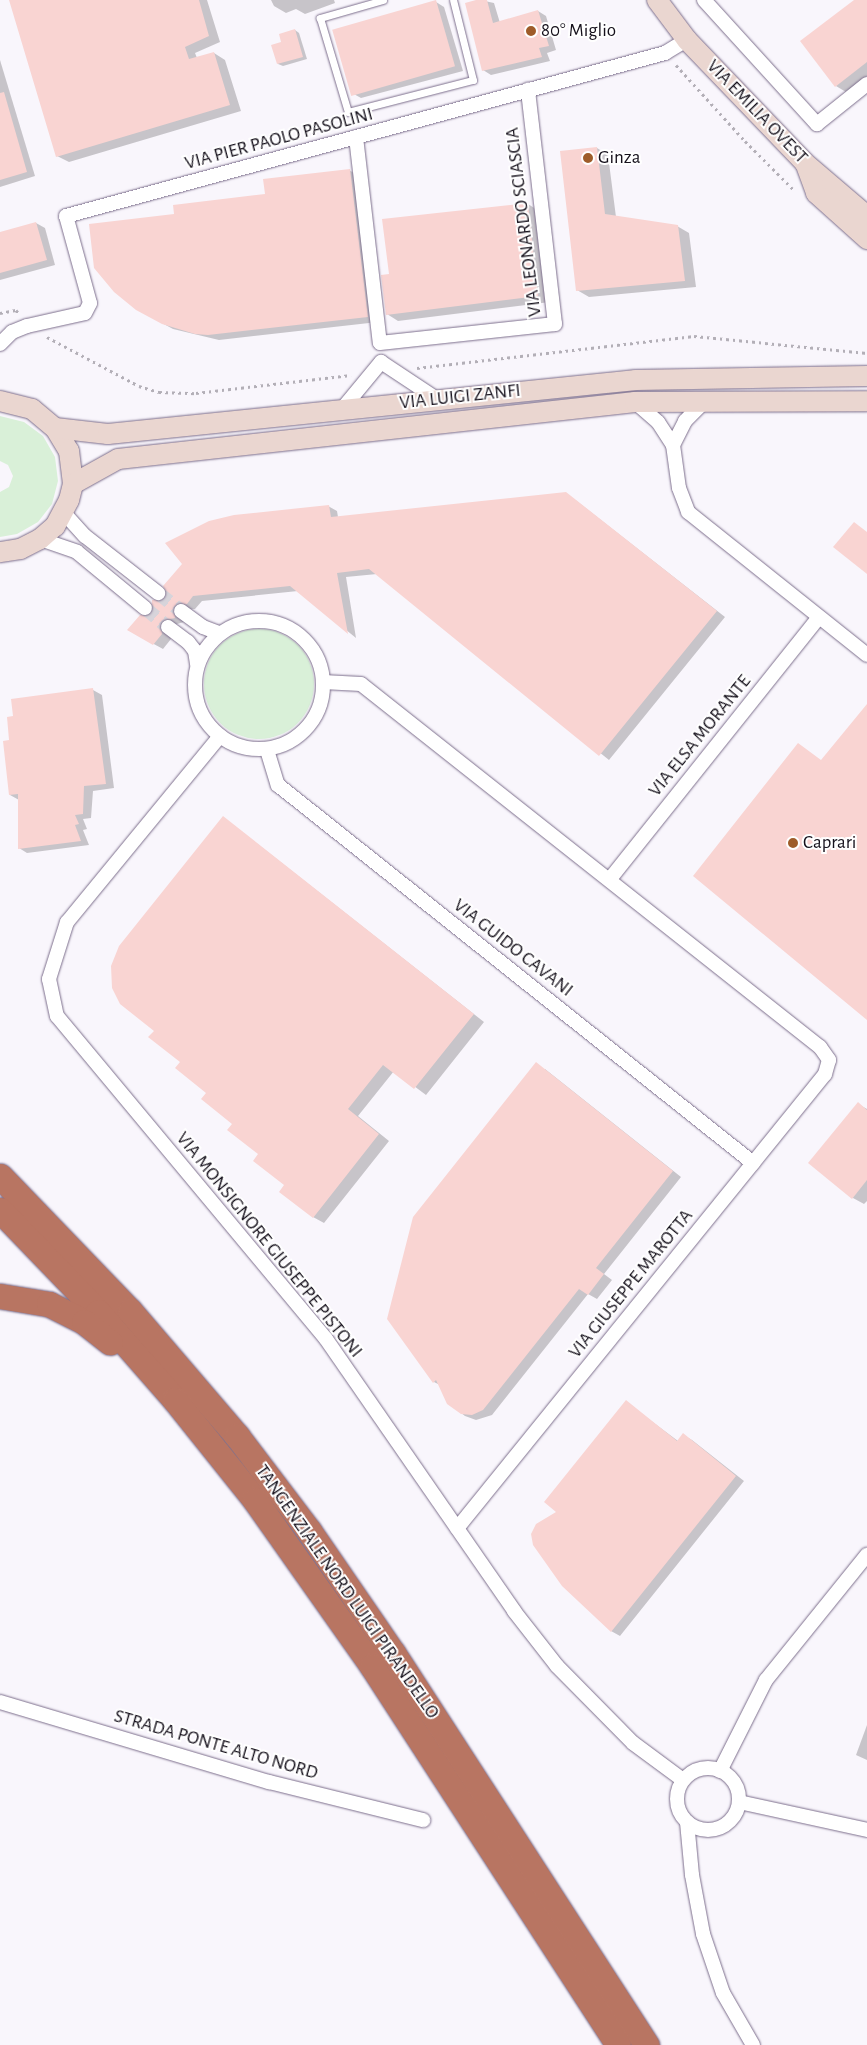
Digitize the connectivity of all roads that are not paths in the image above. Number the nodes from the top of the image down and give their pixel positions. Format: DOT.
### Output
graph roads {
  1 [pos="383,0"];
  2 [pos="453,0"];
  3 [pos="657,0"];
  4 [pos="707,1"];
  5 [pos="687,40"];
  6 [pos="867,84"];
  7 [pos="528,90"];
  8 [pos="356,137"];
  9 [pos="805,163"];
  10 [pos="867,216"];
  11 [pos="867,239"];
  12 [pos="380,343"];
  13 [pos="0,344"];
  14 [pos="377,368"];
  15 [pos="867,376"];
  16 [pos="0,384"];
  17 [pos="437,399"];
  18 [pos="867,401"];
  19 [pos="6,402"];
  20 [pos="636,402"];
  21 [pos="702,404"];
  22 [pos="343,408"];
  23 [pos="55,428"];
  24 [pos="673,445"];
  25 [pos="72,484"];
  26 [pos="64,513"];
  27 [pos="40,539"];
  28 [pos="0,552"];
  29 [pos="158,592"];
  30 [pos="145,608"];
  31 [pos="181,611"];
  32 [pos="819,617"];
  33 [pos="168,627"];
  34 [pos="218,634"];
  35 [pos="867,655"];
  36 [pos="197,664"];
  37 [pos="324,682"];
  38 [pos="220,736"];
  39 [pos="267,750"];
  40 [pos="610,879"];
  41 [pos="753,1163"];
  42 [pos="0,1176"];
  43 [pos="0,1210"];
  44 [pos="0,1296"];
  45 [pos="174,1400"];
  46 [pos="457,1528"];
  47 [pos="867,1555"];
  48 [pos="0,1702"];
  49 [pos="720,1771"];
  50 [pos="684,1780"];
  51 [pos="739,1802"];
  52 [pos="423,1820"];
  53 [pos="687,1822"];
  54 [pos="867,1830"];
  55 [pos="618,2045"];
  56 [pos="648,2045"];
  57 [pos="753,2045"];
  1 -- 2 [label="lane"];
  3 -- 5 [label="street, VIA EMILIA OVEST"];
  4 -- 6 [label="street"];
  5 -- 7 [label="street, VIA PIER PAOLO PASOLINI"];
  5 -- 9 [label="street, VIA EMILIA OVEST"];
  7 -- 8 [label="street, VIA PIER PAOLO PASOLINI"];
  7 -- 12 [label="street, VIA LEONARDO SCIASCIA"];
  8 -- 12 [label="street"];
  8 -- 13 [label="street, VIA PIER PAOLO PASOLINI"];
  9 -- 10 [label="street, VIA EMILIA OVEST"];
  9 -- 11 [label="street"];
  12 -- 14 [label="street"];
  14 -- 17 [label="street"];
  14 -- 22 [label="street"];
  15 -- 17 [label="street, VIA LUIGI ZANFI"];
  16 -- 19 [label="street"];
  17 -- 22 [label="street, VIA LUIGI ZANFI"];
  18 -- 21 [label="street, VIA LUIGI ZANFI"];
  19 -- 23 [label="street"];
  20 -- 21 [label="street, VIA LUIGI ZANFI"];
  20 -- 24 [label="street"];
  20 -- 25 [label="street, VIA LUIGI ZANFI"];
  21 -- 24 [label="street"];
  22 -- 23 [label="street, VIA LUIGI ZANFI"];
  23 -- 25 [label="street"];
  24 -- 32 [label="street"];
  25 -- 26 [label="street"];
  26 -- 27 [label="street"];
  26 -- 29 [label="street"];
  27 -- 28 [label="street"];
  27 -- 30 [label="street"];
  31 -- 34 [label="street"];
  32 -- 35 [label="street"];
  32 -- 40 [label="street, VIA ELSA MORANTE"];
  33 -- 36 [label="street"];
  34 -- 36 [label="street"];
  34 -- 37 [label="street"];
  36 -- 38 [label="street"];
  37 -- 39 [label="street"];
  37 -- 40 [label="street"];
  38 -- 39 [label="street"];
  38 -- 46 [label="street, VIA MONSIGNORE GIUSEPPE PISTONI"];
  39 -- 41 [label="street, VIA GUIDO CAVANI"];
  40 -- 41 [label="street, VIA GIUSEPPE MAROTTA"];
  41 -- 46 [label="street, VIA GIUSEPPE MAROTTA"];
  42 -- 56 [label="highway, TANGENZIALE NORD LUIGI PIRANDELLO"];
  43 -- 45 [label="highway, TANGENZIALE NORD LUIGI PIRANDELLO"];
  44 -- 45 [label="highway"];
  45 -- 55 [label="highway, TANGENZIALE NORD LUIGI PIRANDELLO"];
  46 -- 50 [label="street, VIA MONSIGNORE GIUSEPPE PISTONI"];
  47 -- 49 [label="street"];
  48 -- 52 [label="street, STRADA PONTE ALTO NORD"];
  49 -- 50 [label="street"];
  49 -- 51 [label="street"];
  50 -- 53 [label="street"];
  51 -- 53 [label="street"];
  51 -- 54 [label="street"];
  53 -- 57 [label="street"];
}
